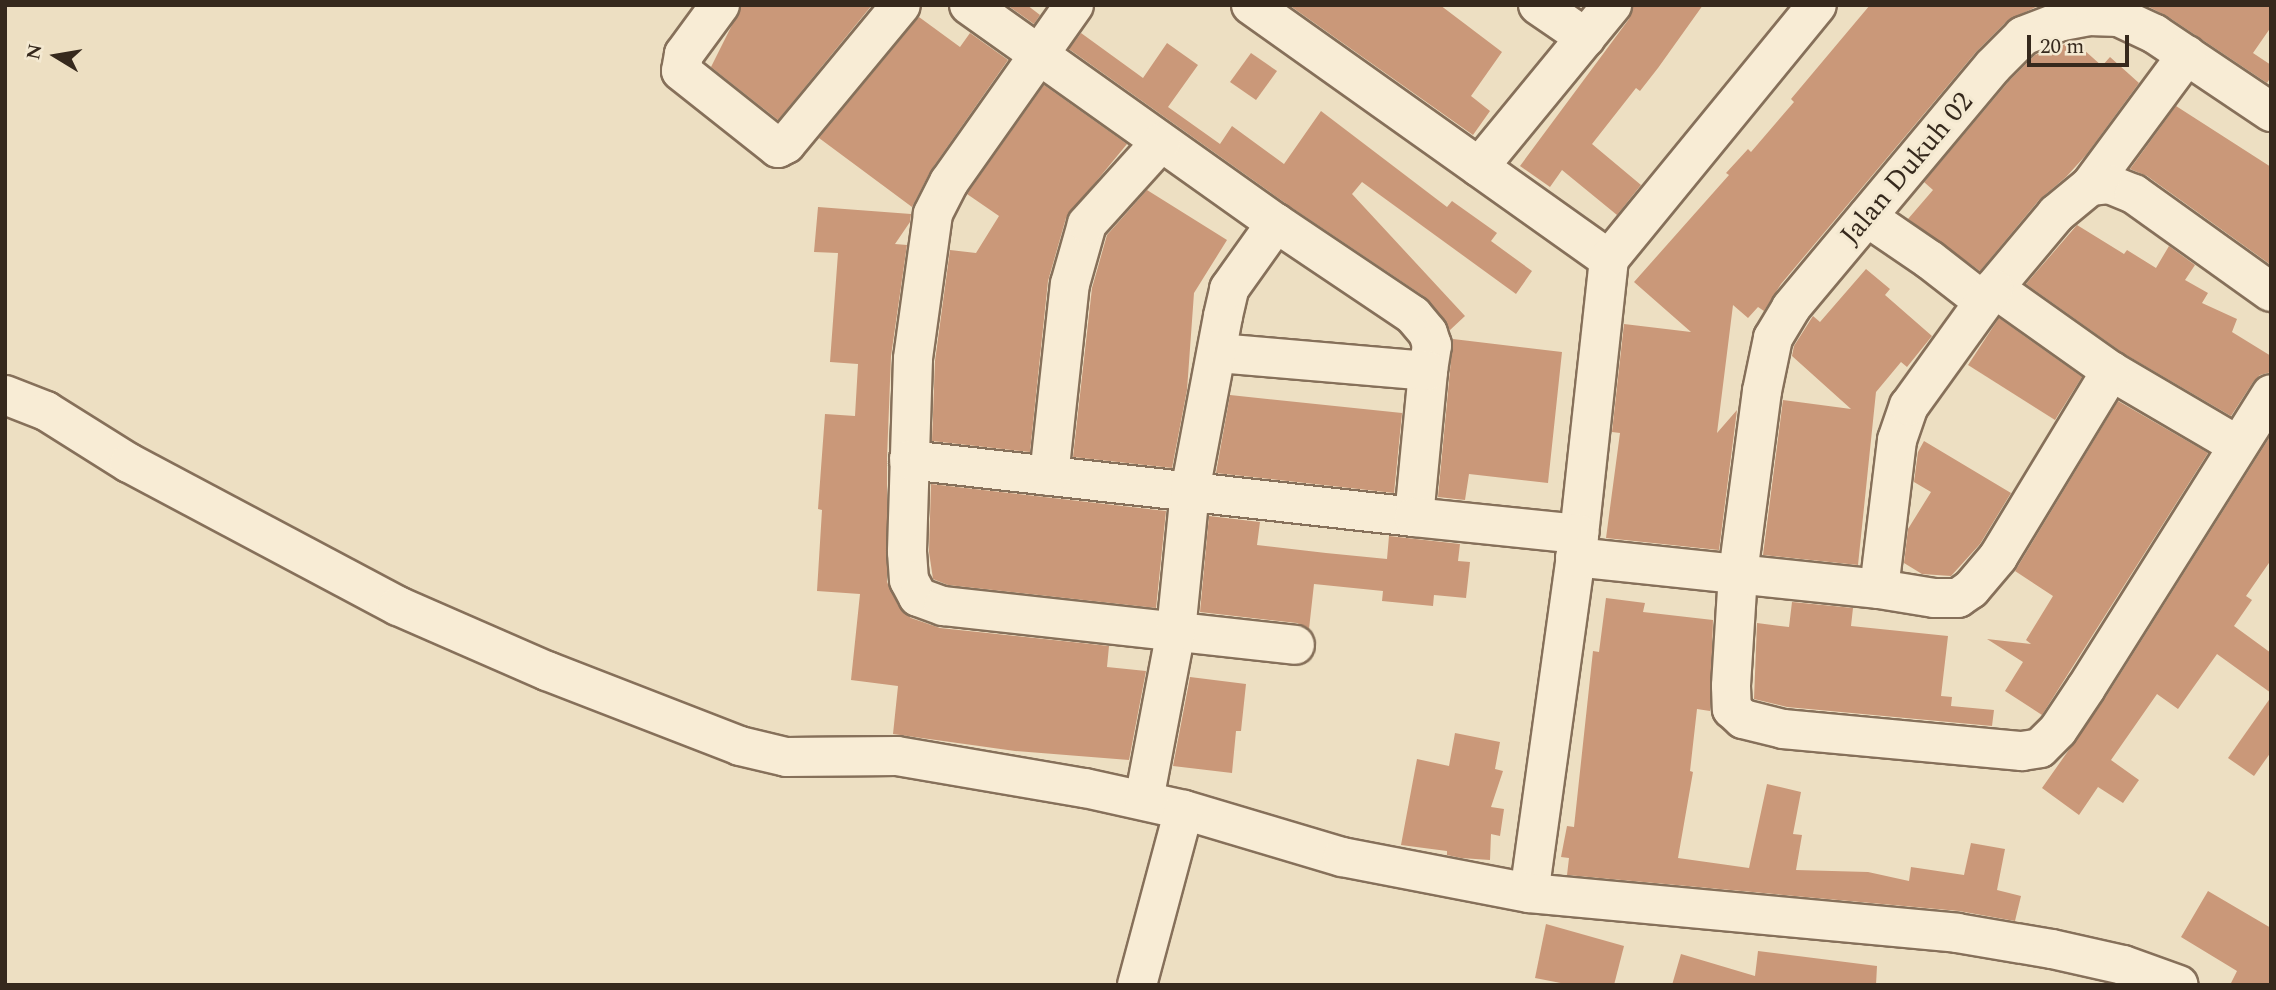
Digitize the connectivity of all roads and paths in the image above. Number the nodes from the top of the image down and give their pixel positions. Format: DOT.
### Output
graph roads {
  1 [pos="720,5"];
  2 [pos="901,5"];
  3 [pos="970,5"];
  4 [pos="1074,5"];
  5 [pos="1251,5"];
  6 [pos="1538,5"];
  7 [pos="1612,5"];
  8 [pos="1817,5"];
  9 [pos="1586,38"];
  10 [pos="1039,55"];
  11 [pos="2187,55"];
  12 [pos="2271,111"];
  13 [pos="1161,142"];
  14 [pos="1479,167"];
  15 [pos="2090,186"];
  16 [pos="1867,217"];
  17 [pos="1276,223"];
  18 [pos="1609,259"];
  19 [pos="2271,292"];
  20 [pos="1989,295"];
  21 [pos="1217,353"];
  22 [pos="1428,371"];
  23 [pos="2111,371"];
  24 [pos="2271,394"];
  25 [pos="5,395"];
  26 [pos="2238,445"];
  27 [pos="909,460"];
  28 [pos="1049,476"];
  29 [pos="1190,491"];
  30 [pos="1414,517"];
  31 [pos="1577,546"];
  32 [pos="1738,574"];
  33 [pos="1879,589"];
  34 [pos="1176,631"];
  35 [pos="1295,645"];
  36 [pos="1144,800"];
  37 [pos="1184,810"];
  38 [pos="1529,893"];
  39 [pos="1137,985"];
  40 [pos="2179,985"];
  1 -- 2 [label="street"];
  3 -- 10 [label="street"];
  4 -- 10 [label="street"];
  5 -- 14 [label="street"];
  6 -- 9 [label="street"];
  7 -- 9 [label="street"];
  8 -- 18 [label="street"];
  9 -- 14 [label="street"];
  10 -- 13 [label="street"];
  10 -- 27 [label="street"];
  11 -- 12 [label="street, Jalan Dukuh 02"];
  11 -- 15 [label="street"];
  11 -- 16 [label="street, Jalan Dukuh 02"];
  13 -- 17 [label="street"];
  13 -- 28 [label="street"];
  14 -- 18 [label="street"];
  15 -- 19 [label="street"];
  15 -- 20 [label="street"];
  16 -- 20 [label="street"];
  16 -- 32 [label="street, Jalan Dukuh 02"];
  17 -- 21 [label="street"];
  17 -- 22 [label="street"];
  18 -- 31 [label="street"];
  20 -- 23 [label="street"];
  20 -- 33 [label="street"];
  21 -- 22 [label="street"];
  21 -- 29 [label="street"];
  22 -- 30 [label="street"];
  23 -- 26 [label="street"];
  23 -- 33 [label="street"];
  24 -- 26 [label="street"];
  25 -- 36 [label="street"];
  26 -- 32 [label="street, Jalan Dukuh 02"];
  27 -- 28 [label="street"];
  27 -- 34 [label="street"];
  28 -- 29 [label="street"];
  29 -- 30 [label="street"];
  29 -- 34 [label="street"];
  30 -- 31 [label="street"];
  31 -- 32 [label="street"];
  31 -- 38 [label="street"];
  32 -- 33 [label="street"];
  34 -- 35 [label="street"];
  34 -- 36 [label="street"];
  36 -- 37 [label="street"];
  37 -- 38 [label="street"];
  37 -- 39 [label="street"];
  38 -- 40 [label="street"];
}
